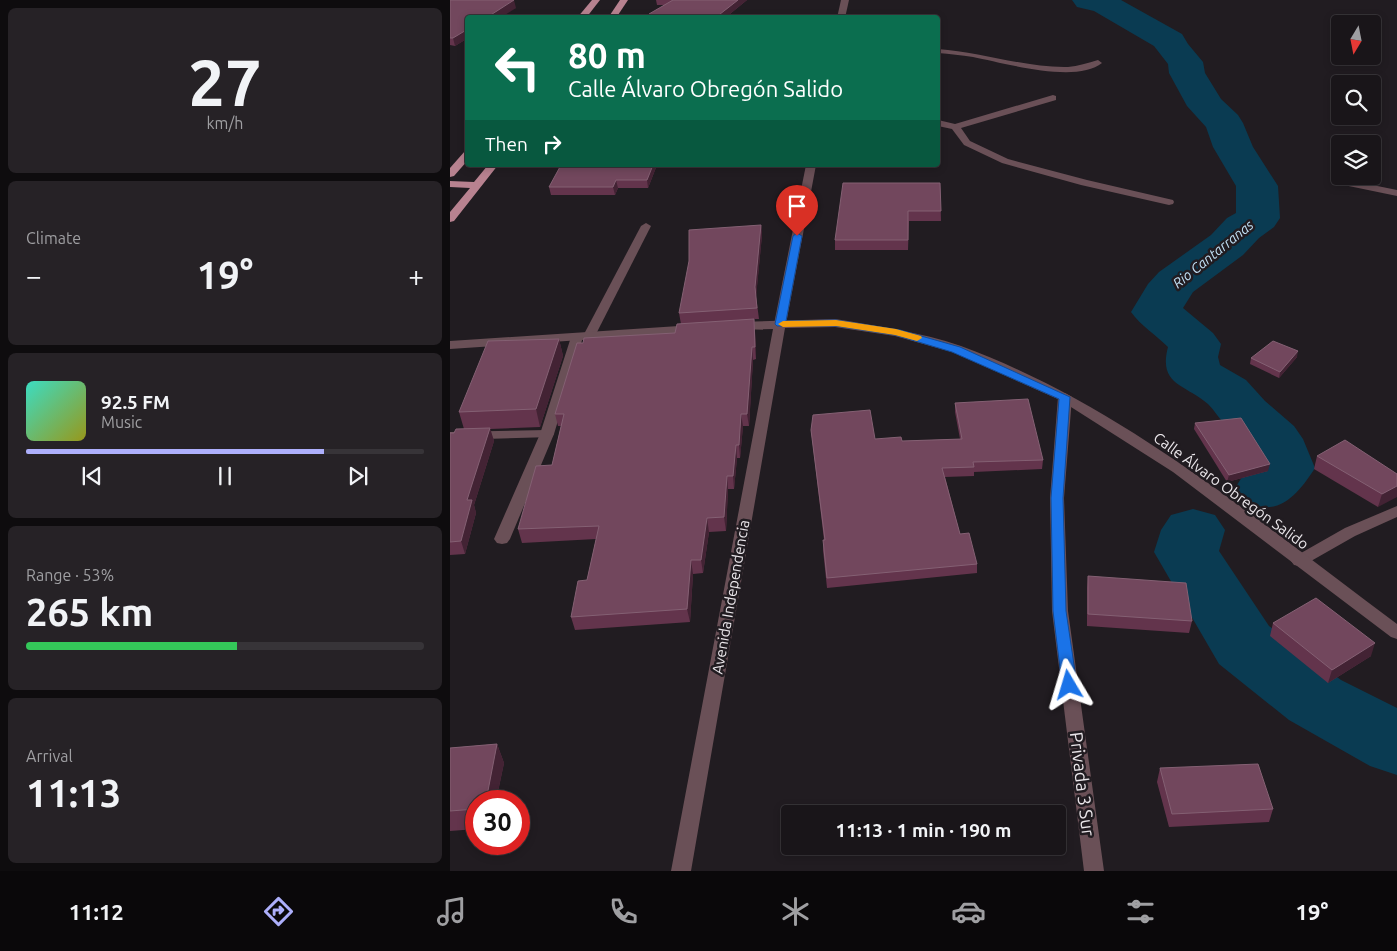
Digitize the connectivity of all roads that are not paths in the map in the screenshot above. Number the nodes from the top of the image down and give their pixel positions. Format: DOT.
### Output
graph roads {
  1 [pos="596,0"];
  2 [pos="624,0"];
  3 [pos="845,0"];
  4 [pos="584,15"];
  5 [pos="614,15"];
  6 [pos="842,15"];
  7 [pos="940,51"];
  8 [pos="1098,63"];
  9 [pos="1053,98"];
  10 [pos="940,123"];
  11 [pos="955,127"];
  12 [pos="465,156"];
  13 [pos="491,167"];
  14 [pos="811,167"];
  15 [pos="450,174"];
  16 [pos="450,184"];
  17 [pos="477,185"];
  18 [pos="1358,185"];
  19 [pos="1397,193"];
  20 [pos="1169,202"];
  21 [pos="450,219"];
  22 [pos="646,226"];
  23 [pos="780,324"];
  24 [pos="723,327"];
  25 [pos="704,329"];
  26 [pos="583,336"];
  27 [pos="450,345"];
  28 [pos="1065,397"];
  29 [pos="547,434"];
  30 [pos="450,436"];
  31 [pos="1397,511"];
  32 [pos="502,539"];
  33 [pos="1299,561"];
  34 [pos="1397,633"];
  35 [pos="681,871"];
  36 [pos="1094,871"];
  1 -- 4 [label="main road"];
  2 -- 5 [label="main road"];
  3 -- 6 [label="street"];
  7 -- 8 [label="street"];
  9 -- 11 [label="street"];
  10 -- 11 [label="street"];
  11 -- 20 [label="street"];
  12 -- 15 [label="main road"];
  13 -- 17 [label="main road"];
  14 -- 23 [label="street, Avenida Independencia"];
  16 -- 17 [label="main road"];
  17 -- 21 [label="main road"];
  18 -- 19 [label="street"];
  22 -- 26 [label="street"];
  23 -- 24 [label="street, Calle Álvaro Obregón Salido"];
  23 -- 28 [label="street, Calle Álvaro Obregón Salido"];
  23 -- 35 [label="street, Avenida Independencia"];
  25 -- 26 [label="street"];
  26 -- 27 [label="street"];
  26 -- 29 [label="street"];
  28 -- 33 [label="street, Calle Álvaro Obregón Salido"];
  28 -- 36 [label="street, Privada 3 Sur"];
  29 -- 30 [label="street"];
  29 -- 32 [label="street"];
  31 -- 33 [label="street"];
  33 -- 34 [label="street, Calle Álvaro Obregón Salido"];
}
